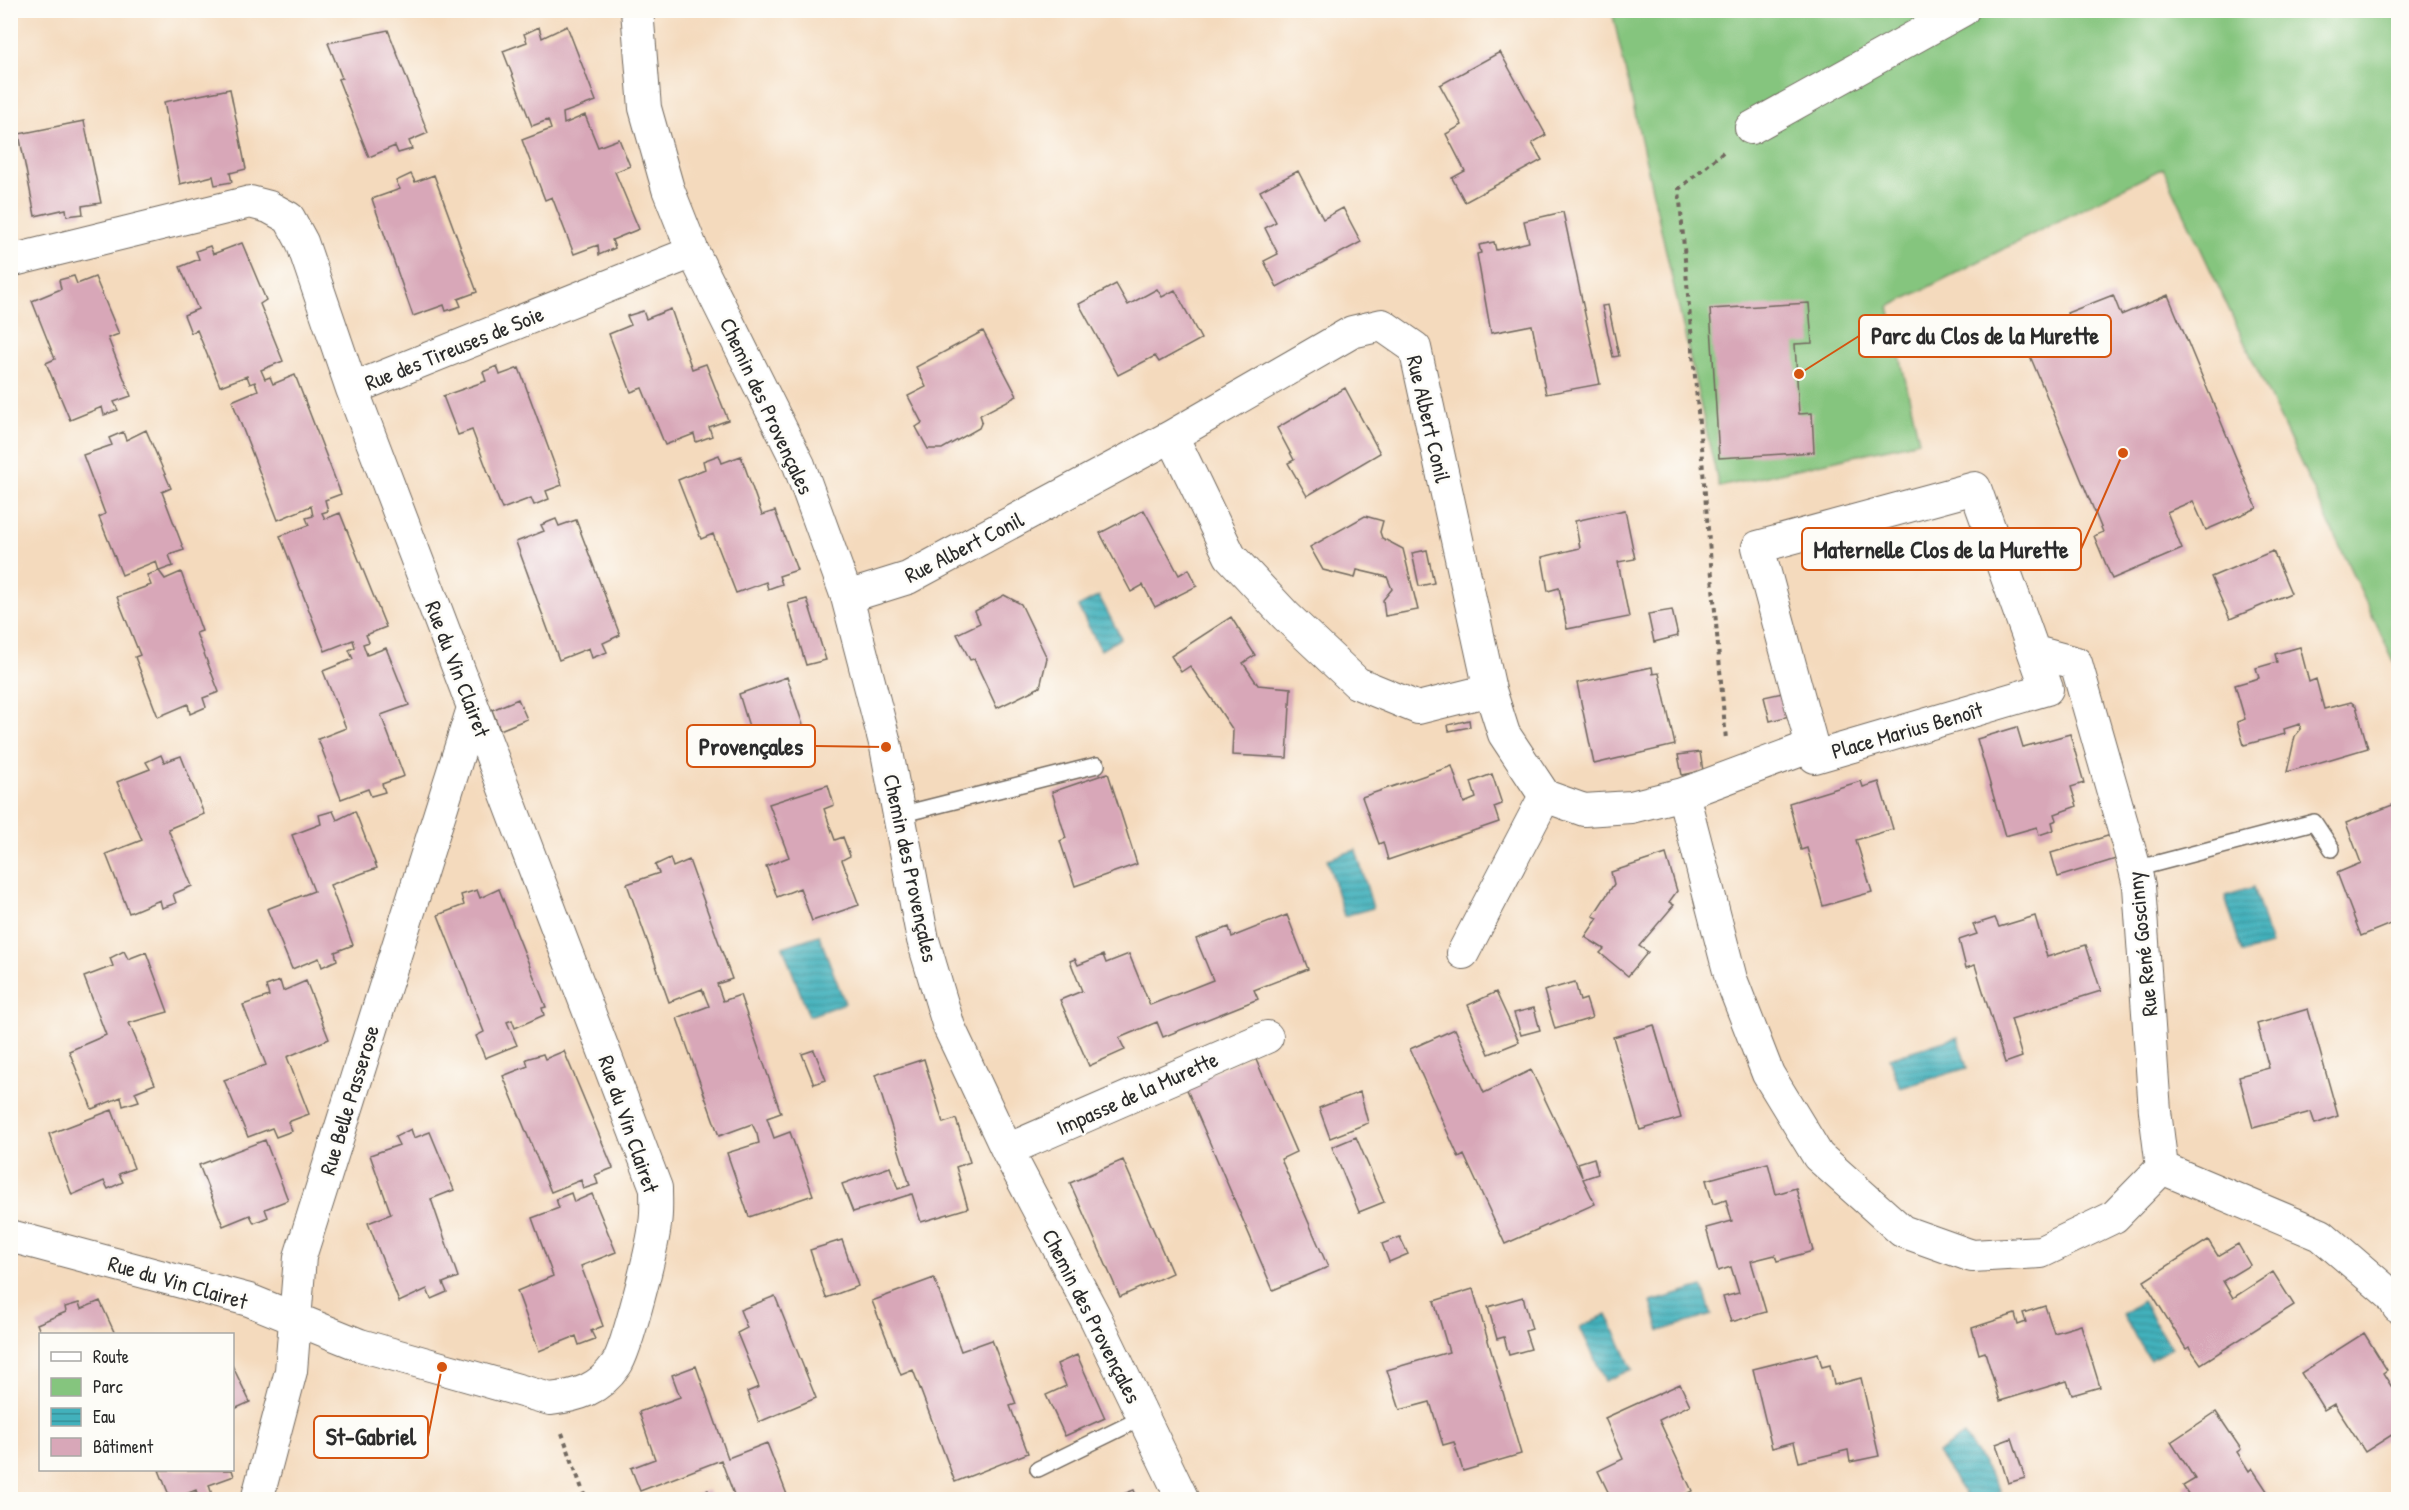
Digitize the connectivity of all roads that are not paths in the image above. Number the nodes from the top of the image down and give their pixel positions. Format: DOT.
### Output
graph roads {
  1 [pos="637,10"];
  2 [pos="1963,10"];
  3 [pos="1751,128"];
  4 [pos="693,252"];
  5 [pos="10,261"];
  6 [pos="352,389"];
  7 [pos="1172,436"];
  8 [pos="847,597"];
  9 [pos="2034,652"];
  10 [pos="1490,690"];
  11 [pos="473,708"];
  12 [pos="1812,746"];
  13 [pos="1097,765"];
  14 [pos="1683,794"];
  15 [pos="1545,796"];
  16 [pos="899,815"];
  17 [pos="2332,849"];
  18 [pos="2135,869"];
  19 [pos="1463,953"];
  20 [pos="1267,1037"];
  21 [pos="1007,1150"];
  22 [pos="2162,1168"];
  23 [pos="10,1236"];
  24 [pos="2398,1307"];
  25 [pos="295,1318"];
  26 [pos="1144,1417"];
  27 [pos="1038,1469"];
  28 [pos="257,1500"];
  29 [pos="1183,1500"];
  1 -- 4 [label="street, Chemin des Provençales"];
  2 -- 3 [label="street"];
  4 -- 6 [label="street, Rue des Tireuses de Soie"];
  4 -- 8 [label="street, Chemin des Provençales"];
  5 -- 6 [label="street, Rue des Tireuses de Soie"];
  6 -- 11 [label="street, Rue du Vin Clairet"];
  7 -- 8 [label="street, Rue Albert Conil"];
  7 -- 10 [label="street"];
  7 -- 10 [label="street, Rue Albert Conil"];
  8 -- 16 [label="street, Chemin des Provençales"];
  9 -- 12 [label="street, Place Marius Benoît"];
  9 -- 12 [label="street, Place Marius Benoît"];
  9 -- 18 [label="street, Rue René Goscinny"];
  10 -- 15 [label="street, Rue Albert Conil"];
  11 -- 25 [label="street, Rue Belle Passerose"];
  11 -- 25 [label="street, Rue du Vin Clairet"];
  12 -- 14 [label="street"];
  13 -- 16 [label="lane"];
  14 -- 15 [label="street"];
  14 -- 22 [label="street"];
  15 -- 19 [label="street"];
  16 -- 21 [label="street, Chemin des Provençales"];
  17 -- 18 [label="lane"];
  18 -- 22 [label="street, Rue René Goscinny"];
  20 -- 21 [label="street, Impasse de la Murette"];
  21 -- 26 [label="street, Chemin des Provençales"];
  22 -- 24 [label="street"];
  23 -- 25 [label="street, Rue du Vin Clairet"];
  25 -- 28 [label="street, Rue Belle Passerose"];
  26 -- 27 [label="lane"];
  26 -- 29 [label="street, Chemin des Provençales"];
}
